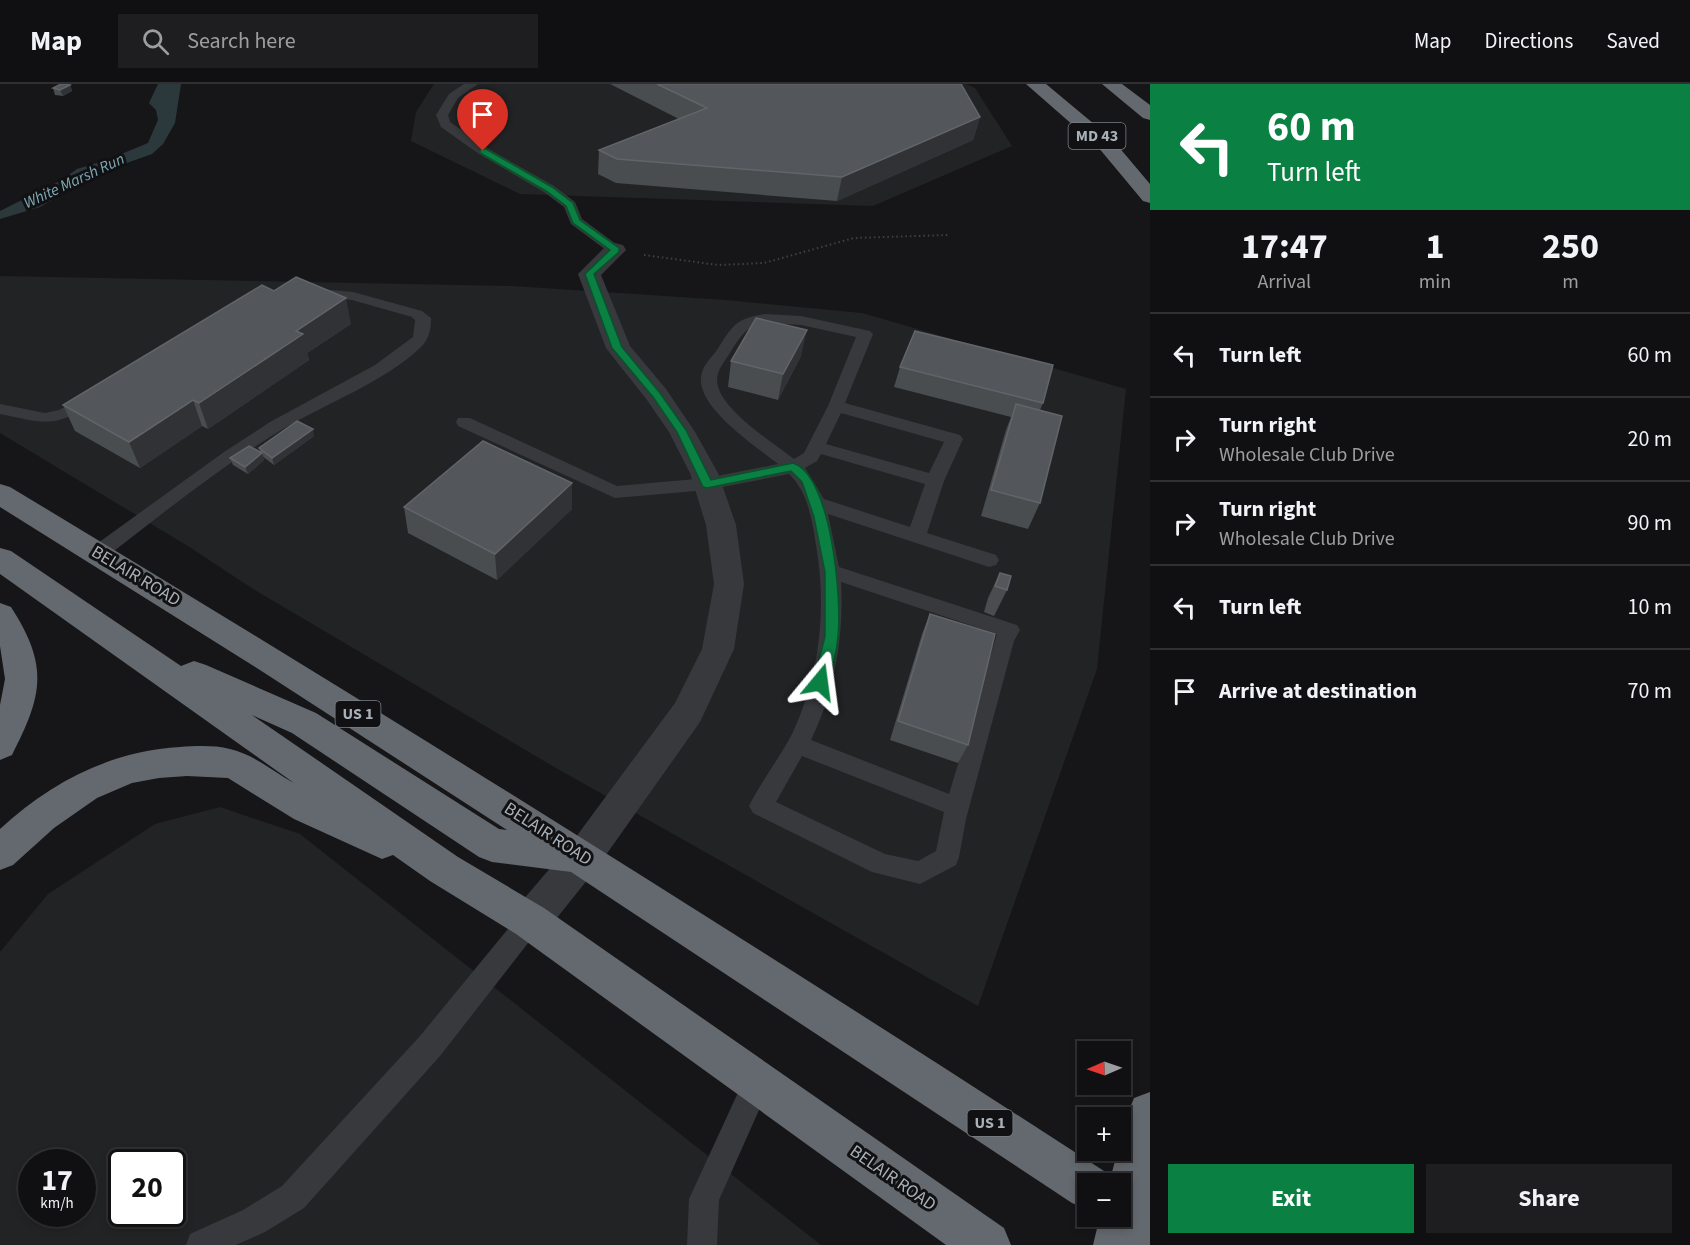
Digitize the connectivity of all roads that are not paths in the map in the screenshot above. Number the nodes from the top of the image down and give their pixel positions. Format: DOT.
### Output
graph roads {
  1 [pos="472,84"];
  2 [pos="1035,84"];
  3 [pos="1111,84"];
  4 [pos="1150,114"];
  5 [pos="1150,197"];
  6 [pos="615,250"];
  7 [pos="290,291"];
  8 [pos="106,389"];
  9 [pos="836,406"];
  10 [pos="0,409"];
  11 [pos="464,422"];
  12 [pos="815,447"];
  13 [pos="793,467"];
  14 [pos="935,481"];
  15 [pos="707,484"];
  16 [pos="0,494"];
  17 [pos="815,503"];
  18 [pos="917,536"];
  19 [pos="98,553"];
  20 [pos="0,559"];
  21 [pos="990,560"];
  22 [pos="831,572"];
  23 [pos="0,615"];
  24 [pos="125,644"];
  25 [pos="796,744"];
  26 [pos="0,745"];
  27 [pos="957,807"];
  28 [pos="0,853"];
  29 [pos="583,857"];
  30 [pos="444,869"];
  31 [pos="530,921"];
  32 [pos="757,1083"];
  33 [pos="1150,1114"];
  34 [pos="1077,1180"];
  35 [pos="1131,1216"];
  36 [pos="1150,1228"];
  37 [pos="201,1245"];
  38 [pos="702,1245"];
  39 [pos="987,1245"];
  40 [pos="1117,1245"];
  1 -- 6 [label="lane"];
  2 -- 5 [label="highway, MD 43"];
  3 -- 4 [label="highway, MD 43"];
  6 -- 15 [label="street"];
  7 -- 19 [label="lane"];
  8 -- 10 [label="lane"];
  9 -- 12 [label="lane"];
  9 -- 13 [label="lane"];
  9 -- 14 [label="lane"];
  11 -- 15 [label="lane"];
  12 -- 13 [label="lane"];
  12 -- 14 [label="lane"];
  13 -- 15 [label="lane"];
  13 -- 17 [label="lane"];
  14 -- 18 [label="lane"];
  15 -- 29 [label="street"];
  16 -- 19 [label="highway, BELAIR ROAD / US 1"];
  17 -- 18 [label="lane"];
  17 -- 22 [label="lane"];
  18 -- 21 [label="lane"];
  19 -- 29 [label="highway, BELAIR ROAD / US 1"];
  20 -- 24 [label="highway, BELAIR ROAD"];
  22 -- 25 [label="lane"];
  22 -- 27 [label="lane"];
  23 -- 26 [label="highway"];
  24 -- 29 [label="highway"];
  24 -- 30 [label="highway, BELAIR ROAD"];
  25 -- 27 [label="lane"];
  25 -- 27 [label="lane"];
  28 -- 30 [label="highway"];
  29 -- 31 [label="street"];
  29 -- 34 [label="highway, BELAIR ROAD / US 1"];
  30 -- 31 [label="highway, BELAIR ROAD"];
  31 -- 32 [label="highway, BELAIR ROAD"];
  31 -- 37 [label="lane"];
  32 -- 38 [label="lane"];
  32 -- 39 [label="highway, BELAIR ROAD"];
  33 -- 40 [label="highway"];
  35 -- 36 [label="highway, bridge"];
}
